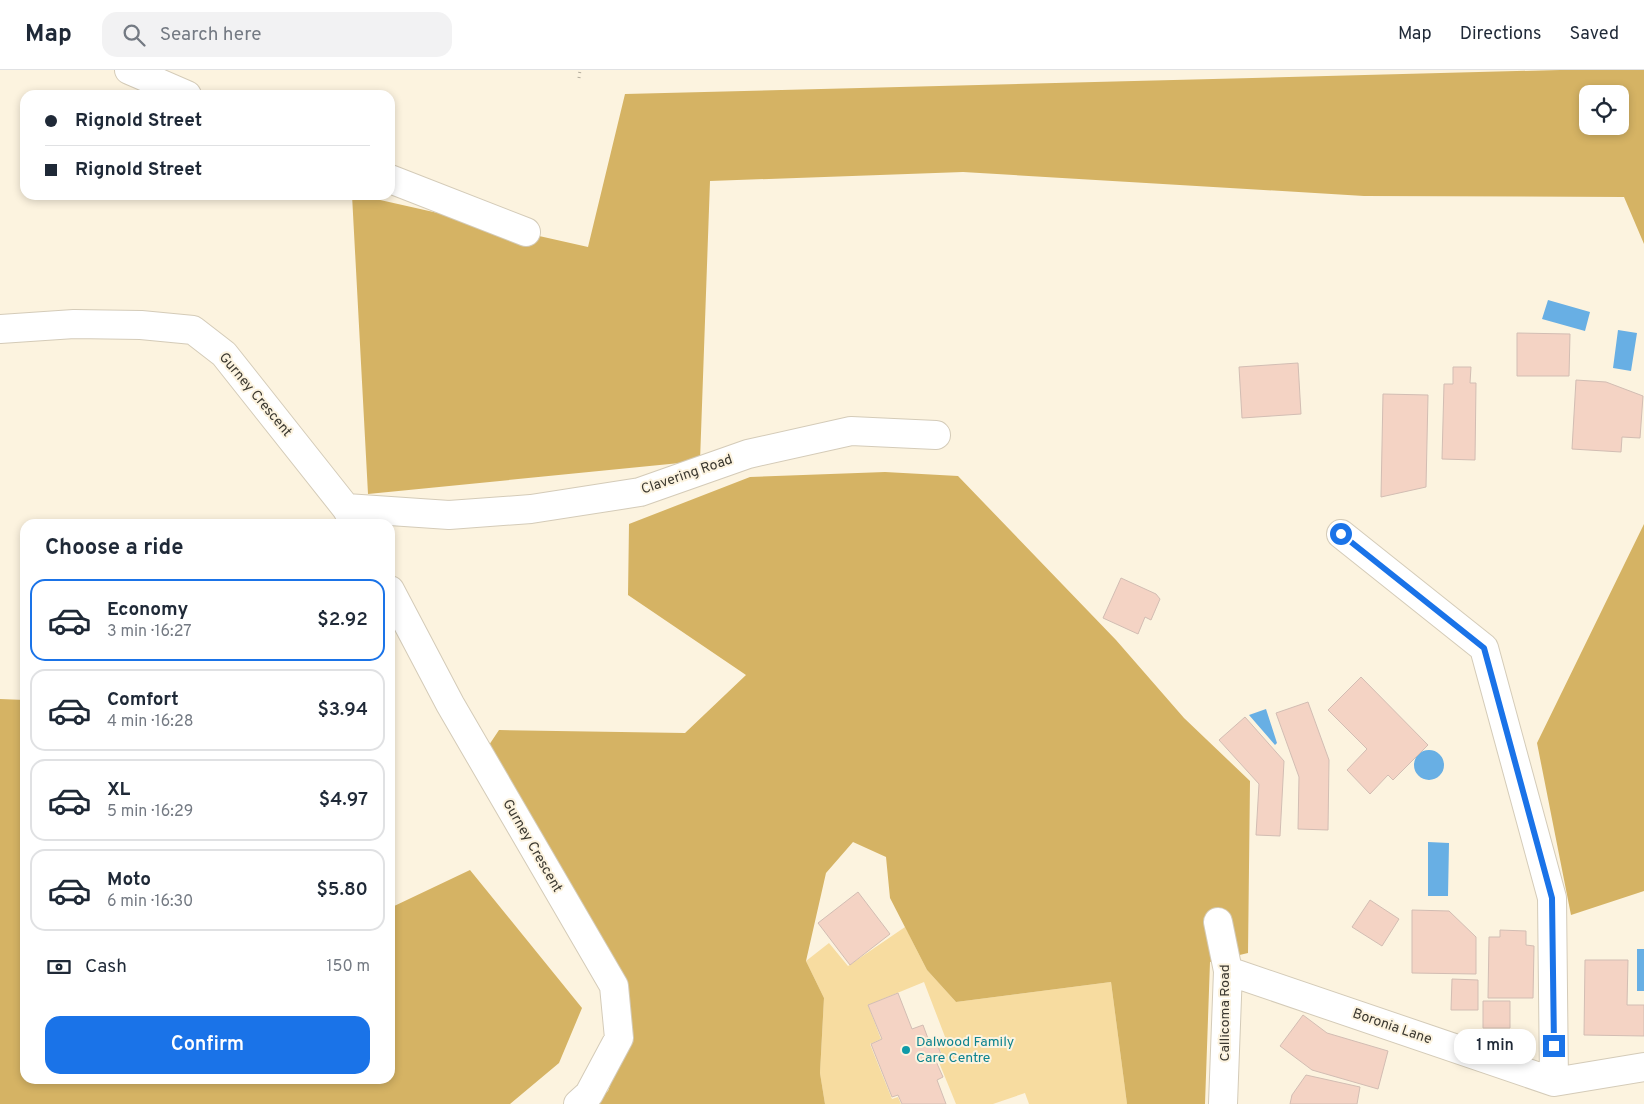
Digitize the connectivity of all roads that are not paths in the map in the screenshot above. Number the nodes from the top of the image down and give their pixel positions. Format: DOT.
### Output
graph roads {
  1 [pos="129,70"];
  2 [pos="175,90"];
  3 [pos="395,181"];
  4 [pos="526,232"];
  5 [pos="0,329"];
  6 [pos="936,435"];
  7 [pos="351,516"];
  8 [pos="1341,534"];
  9 [pos="395,600"];
  10 [pos="1218,922"];
  11 [pos="1228,971"];
  12 [pos="1644,1067"];
  13 [pos="1554,1082"];
  14 [pos="578,1104"];
  15 [pos="1223,1104"];
  1 -- 2 [label="street"];
  3 -- 4 [label="street"];
  5 -- 7 [label="street, Gurney Crescent"];
  6 -- 7 [label="street, Clavering Road"];
  8 -- 13 [label="street"];
  9 -- 14 [label="street, Gurney Crescent"];
  10 -- 11 [label="street, Callicoma Road"];
  11 -- 13 [label="street, Boronia Lane"];
  11 -- 15 [label="street, Callicoma Road"];
  12 -- 13 [label="street, Boronia Lane"];
}
